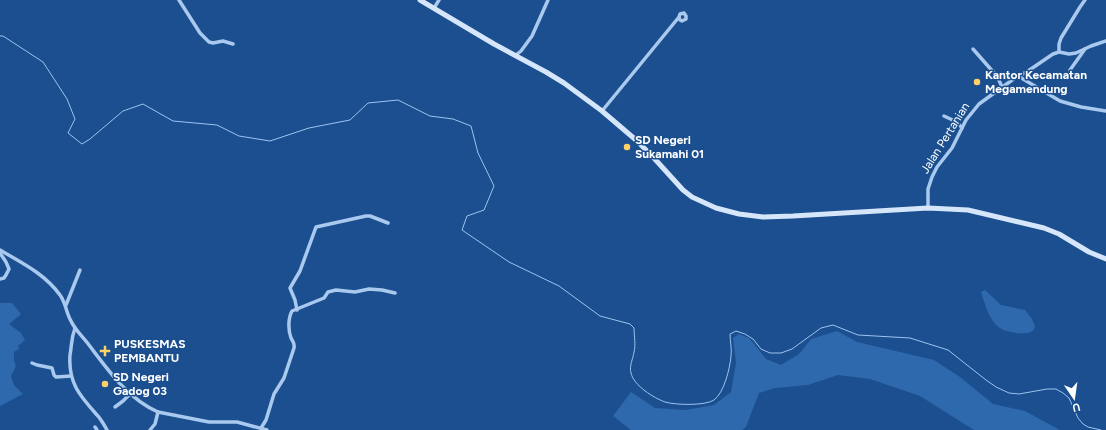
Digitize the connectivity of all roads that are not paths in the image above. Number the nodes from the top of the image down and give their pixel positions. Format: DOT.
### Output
graph roads {
  1 [pos="179,0"];
  2 [pos="420,0"];
  3 [pos="439,0"];
  4 [pos="548,0"];
  5 [pos="1085,0"];
  6 [pos="434,8"];
  7 [pos="678,18"];
  8 [pos="1106,42"];
  9 [pos="233,44"];
  10 [pos="1086,48"];
  11 [pos="973,50"];
  12 [pos="1059,52"];
  13 [pos="516,55"];
  14 [pos="1070,70"];
  15 [pos="1018,76"];
  16 [pos="1002,87"];
  17 [pos="602,111"];
  18 [pos="1106,111"];
  19 [pos="944,116"];
  20 [pos="962,128"];
  21 [pos="928,208"];
  22 [pos="388,223"];
  23 [pos="0,252"];
  24 [pos="1106,258"];
  25 [pos="80,270"];
  26 [pos="0,279"];
  27 [pos="395,293"];
  28 [pos="66,306"];
  29 [pos="297,310"];
  30 [pos="75,328"];
  31 [pos="32,363"];
  32 [pos="71,376"];
  33 [pos="130,394"];
  34 [pos="115,407"];
  35 [pos="158,412"];
  36 [pos="261,428"];
  37 [pos="108,430"];
  38 [pos="150,430"];
  39 [pos="267,430"];
  1 -- 9 [label="street"];
  2 -- 6 [label="street"];
  3 -- 6 [label="street"];
  4 -- 13 [label="street"];
  5 -- 12 [label="street"];
  6 -- 13 [label="street"];
  7 -- 17 [label="street"];
  8 -- 10 [label="street, Jalan Pertanian"];
  10 -- 12 [label="street, Jalan Pertanian"];
  10 -- 14 [label="street"];
  11 -- 16 [label="street"];
  12 -- 15 [label="street, Jalan Pertanian"];
  13 -- 17 [label="street"];
  15 -- 16 [label="street, Jalan Pertanian"];
  15 -- 18 [label="street"];
  16 -- 20 [label="street, Jalan Pertanian"];
  17 -- 21 [label="street"];
  19 -- 20 [label="street"];
  20 -- 21 [label="street, Jalan Pertanian"];
  21 -- 24 [label="street"];
  22 -- 29 [label="street"];
  23 -- 26 [label="street"];
  23 -- 28 [label="street"];
  25 -- 28 [label="street"];
  27 -- 29 [label="street"];
  28 -- 30 [label="street"];
  29 -- 36 [label="street"];
  30 -- 32 [label="street"];
  30 -- 33 [label="street"];
  31 -- 32 [label="street"];
  32 -- 37 [label="street"];
  33 -- 34 [label="street"];
  33 -- 35 [label="street"];
  35 -- 36 [label="street"];
  35 -- 38 [label="street"];
  36 -- 39 [label="street"];
}
